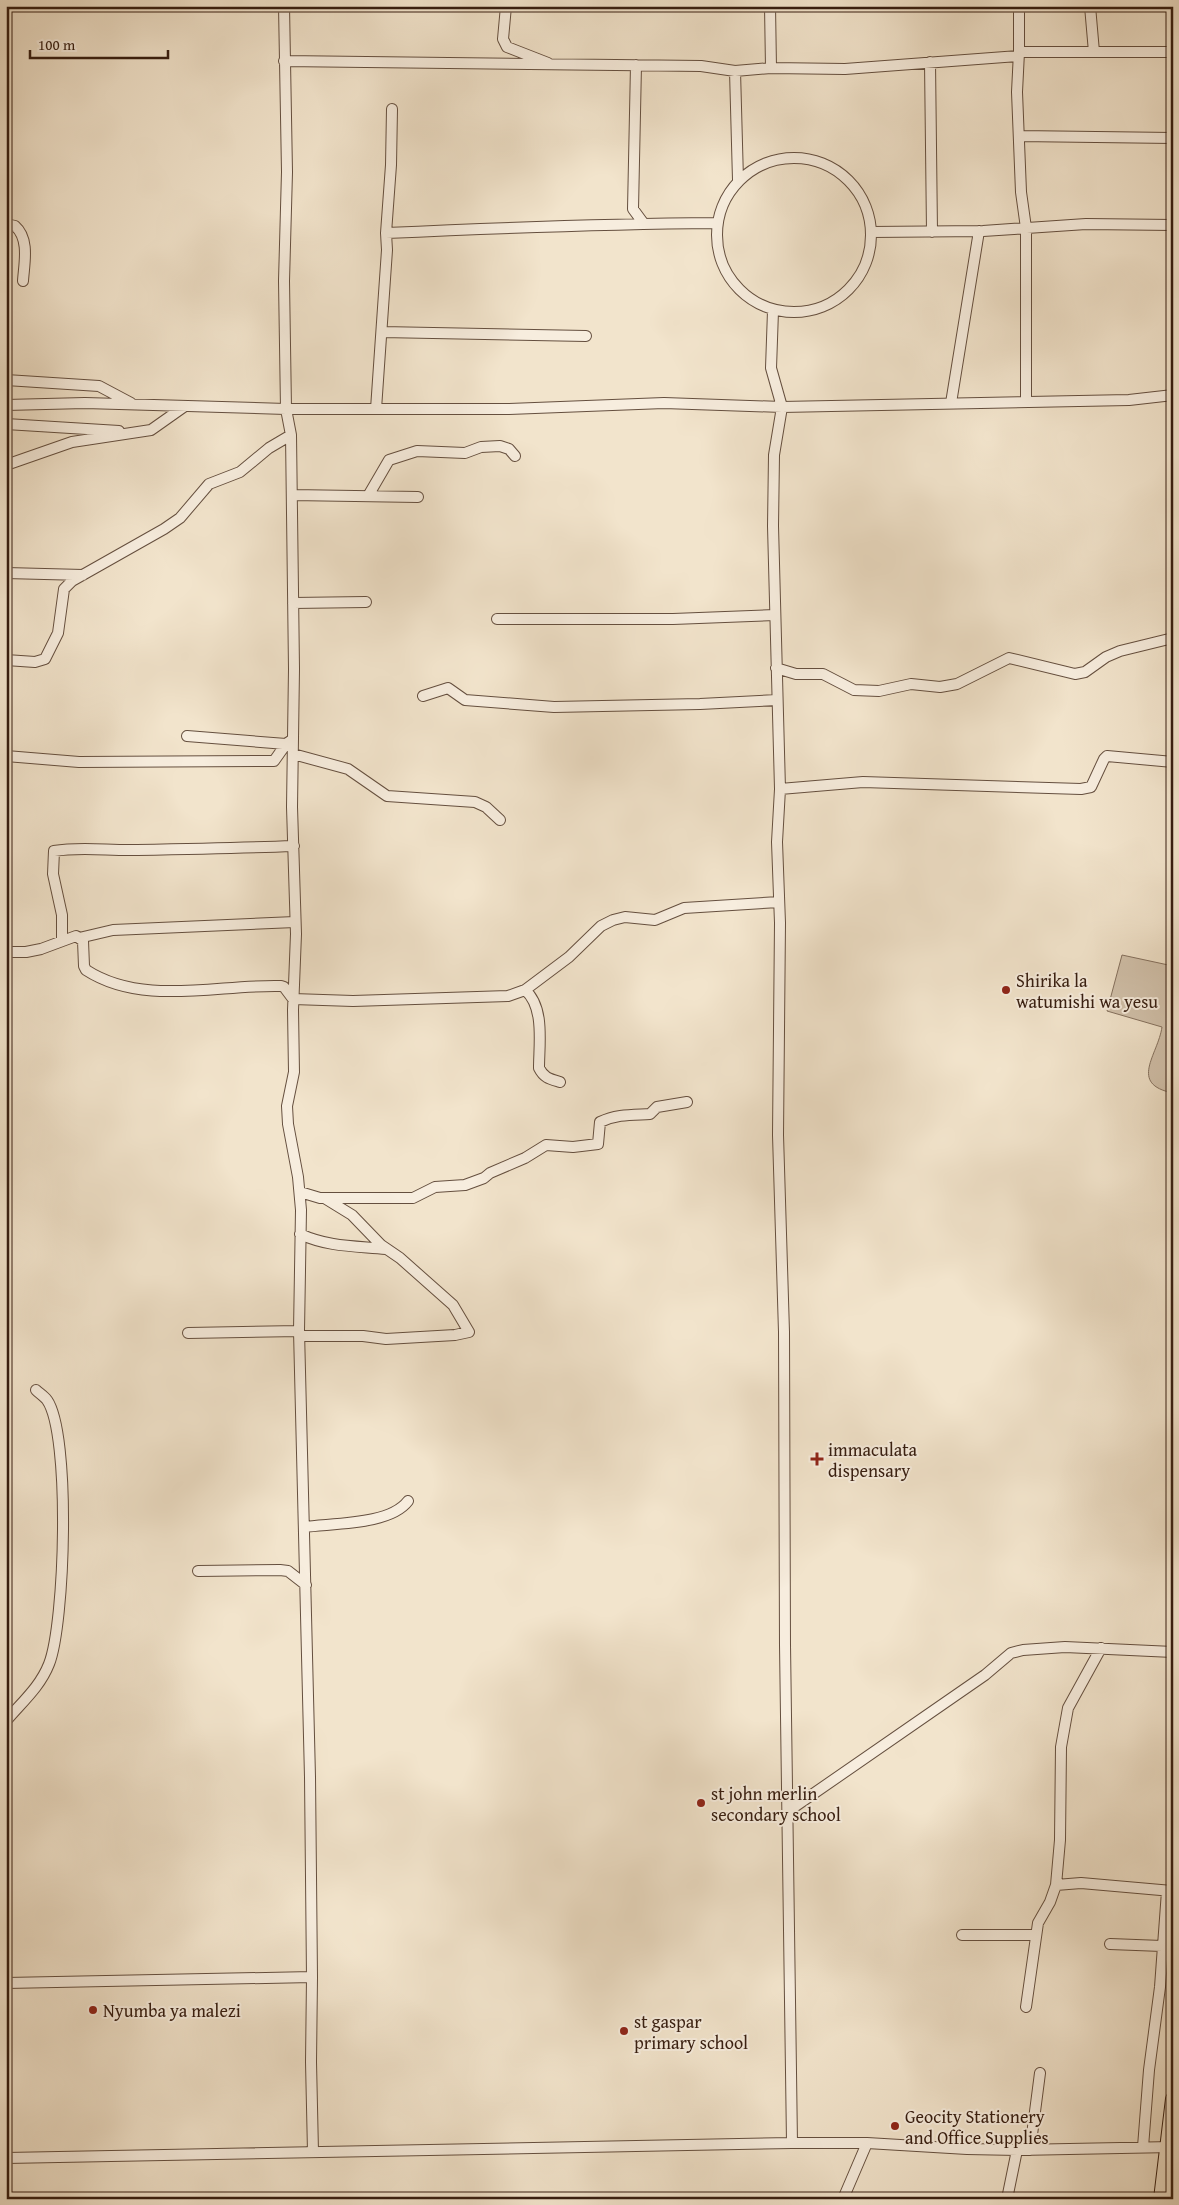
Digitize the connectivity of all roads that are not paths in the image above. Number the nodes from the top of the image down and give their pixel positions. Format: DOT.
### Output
graph roads {
  1 [pos="284,6"];
  2 [pos="506,6"];
  3 [pos="770,6"];
  4 [pos="1019,6"];
  5 [pos="1090,6"];
  6 [pos="1094,52"];
  7 [pos="1173,52"];
  8 [pos="1019,54"];
  9 [pos="284,61"];
  10 [pos="930,62"];
  11 [pos="636,65"];
  12 [pos="552,66"];
  13 [pos="771,68"];
  14 [pos="735,71"];
  15 [pos="392,109"];
  16 [pos="1019,136"];
  17 [pos="1173,138"];
  18 [pos="738,180"];
  19 [pos="633,209"];
  20 [pos="626,223"];
  21 [pos="715,223"];
  22 [pos="6,224"];
  23 [pos="644,224"];
  24 [pos="1173,225"];
  25 [pos="1026,228"];
  26 [pos="979,231"];
  27 [pos="871,232"];
  28 [pos="932,232"];
  29 [pos="386,233"];
  30 [pos="23,281"];
  31 [pos="774,310"];
  32 [pos="382,332"];
  33 [pos="586,336"];
  34 [pos="6,380"];
  35 [pos="1173,395"];
  36 [pos="1026,402"];
  37 [pos="951,403"];
  38 [pos="6,405"];
  39 [pos="134,405"];
  40 [pos="185,406"];
  41 [pos="782,407"];
  42 [pos="286,409"];
  43 [pos="376,409"];
  44 [pos="6,424"];
  45 [pos="138,432"];
  46 [pos="291,435"];
  47 [pos="515,456"];
  48 [pos="6,465"];
  49 [pos="292,495"];
  50 [pos="368,496"];
  51 [pos="418,497"];
  52 [pos="6,573"];
  53 [pos="83,576"];
  54 [pos="366,602"];
  55 [pos="294,603"];
  56 [pos="775,615"];
  57 [pos="497,619"];
  58 [pos="1173,638"];
  59 [pos="6,660"];
  60 [pos="776,668"];
  61 [pos="423,696"];
  62 [pos="777,700"];
  63 [pos="187,736"];
  64 [pos="289,742"];
  65 [pos="293,754"];
  66 [pos="6,756"];
  67 [pos="1173,762"];
  68 [pos="780,789"];
  69 [pos="500,820"];
  70 [pos="294,846"];
  71 [pos="779,902"];
  72 [pos="295,922"];
  73 [pos="79,938"];
  74 [pos="62,940"];
  75 [pos="6,952"];
  76 [pos="525,990"];
  77 [pos="293,999"];
  78 [pos="560,1082"];
  79 [pos="687,1102"];
  80 [pos="300,1192"];
  81 [pos="325,1198"];
  82 [pos="300,1234"];
  83 [pos="386,1249"];
  84 [pos="188,1334"];
  85 [pos="299,1334"];
  86 [pos="36,1390"];
  87 [pos="408,1501"];
  88 [pos="304,1527"];
  89 [pos="198,1571"];
  90 [pos="306,1586"];
  91 [pos="1101,1648"];
  92 [pos="1173,1652"];
  93 [pos="6,1721"];
  94 [pos="787,1812"];
  95 [pos="1056,1885"];
  96 [pos="1170,1891"];
  97 [pos="962,1934"];
  98 [pos="1036,1935"];
  99 [pos="1110,1944"];
  100 [pos="1162,1946"];
  101 [pos="312,1977"];
  102 [pos="6,1983"];
  103 [pos="1026,2007"];
  104 [pos="1040,2073"];
  105 [pos="1173,2099"];
  106 [pos="792,2143"];
  107 [pos="867,2144"];
  108 [pos="1143,2146"];
  109 [pos="1170,2147"];
  110 [pos="1018,2150"];
  111 [pos="1030,2150"];
  112 [pos="313,2152"];
  113 [pos="6,2158"];
  114 [pos="843,2199"];
  115 [pos="1007,2199"];
  116 [pos="1161,2199"];
  1 -- 9 [label="street"];
  2 -- 12 [label="street"];
  3 -- 13 [label="street"];
  4 -- 8 [label="street"];
  5 -- 6 [label="street"];
  6 -- 7 [label="street"];
  6 -- 8 [label="street"];
  8 -- 10 [label="street"];
  8 -- 16 [label="street"];
  9 -- 12 [label="street"];
  9 -- 42 [label="street"];
  10 -- 13 [label="street"];
  10 -- 28 [label="street"];
  11 -- 12 [label="street"];
  11 -- 14 [label="street"];
  11 -- 19 [label="street"];
  13 -- 14 [label="street"];
  14 -- 18 [label="street"];
  15 -- 29 [label="street"];
  16 -- 17 [label="street"];
  16 -- 25 [label="street"];
  18 -- 21 [label="street"];
  18 -- 27 [label="street"];
  19 -- 20 [label="street"];
  19 -- 23 [label="street"];
  20 -- 23 [label="street"];
  20 -- 29 [label="street"];
  21 -- 23 [label="street"];
  21 -- 31 [label="street"];
  22 -- 30 [label="street"];
  24 -- 25 [label="street"];
  25 -- 26 [label="street"];
  25 -- 36 [label="street"];
  26 -- 28 [label="street"];
  26 -- 37 [label="street"];
  27 -- 28 [label="street"];
  27 -- 31 [label="street"];
  29 -- 32 [label="street"];
  31 -- 41 [label="street"];
  32 -- 33 [label="street"];
  32 -- 43 [label="street"];
  34 -- 39 [label="street"];
  35 -- 36 [label="street"];
  36 -- 37 [label="street"];
  37 -- 41 [label="street"];
  38 -- 39 [label="street"];
  39 -- 40 [label="street"];
  40 -- 42 [label="street"];
  40 -- 45 [label="street"];
  41 -- 43 [label="street"];
  41 -- 56 [label="street"];
  42 -- 43 [label="street"];
  42 -- 46 [label="street"];
  44 -- 45 [label="street"];
  45 -- 48 [label="street"];
  46 -- 49 [label="street"];
  46 -- 53 [label="street"];
  47 -- 50 [label="street"];
  49 -- 50 [label="street"];
  49 -- 55 [label="street"];
  50 -- 51 [label="street"];
  52 -- 53 [label="street"];
  53 -- 59 [label="street"];
  54 -- 55 [label="street"];
  55 -- 64 [label="street"];
  56 -- 57 [label="street"];
  56 -- 60 [label="street"];
  58 -- 60 [label="street"];
  60 -- 62 [label="street"];
  61 -- 62 [label="street"];
  62 -- 68 [label="street"];
  63 -- 64 [label="street"];
  64 -- 65 [label="street"];
  64 -- 66 [label="street"];
  65 -- 69 [label="street"];
  65 -- 70 [label="street"];
  67 -- 68 [label="street"];
  68 -- 71 [label="street"];
  70 -- 72 [label="street"];
  70 -- 74 [label="street"];
  71 -- 76 [label="street"];
  71 -- 94 [label="street"];
  72 -- 73 [label="street"];
  72 -- 77 [label="street"];
  73 -- 74 [label="street"];
  73 -- 77 [label="street"];
  74 -- 75 [label="street"];
  76 -- 77 [label="street"];
  76 -- 78 [label="street"];
  77 -- 80 [label="street"];
  79 -- 81 [label="street"];
  80 -- 81 [label="street"];
  80 -- 82 [label="street"];
  81 -- 83 [label="street"];
  82 -- 83 [label="street"];
  82 -- 85 [label="street"];
  83 -- 85 [label="street"];
  84 -- 85 [label="street"];
  85 -- 88 [label="street"];
  86 -- 93 [label="street"];
  87 -- 88 [label="street"];
  88 -- 90 [label="street"];
  89 -- 90 [label="street"];
  90 -- 101 [label="street"];
  91 -- 92 [label="street"];
  91 -- 94 [label="street"];
  91 -- 95 [label="street"];
  94 -- 106 [label="street"];
  95 -- 96 [label="street"];
  95 -- 98 [label="street"];
  96 -- 100 [label="street"];
  97 -- 98 [label="street"];
  98 -- 103 [label="street"];
  99 -- 100 [label="street"];
  100 -- 108 [label="street"];
  101 -- 102 [label="street"];
  101 -- 112 [label="street"];
  104 -- 111 [label="street"];
  105 -- 109 [label="highway"];
  106 -- 107 [label="street"];
  106 -- 112 [label="street"];
  107 -- 110 [label="street"];
  107 -- 114 [label="street"];
  108 -- 109 [label="street"];
  108 -- 111 [label="street"];
  109 -- 116 [label="highway"];
  110 -- 111 [label="street"];
  110 -- 115 [label="street"];
  112 -- 113 [label="street"];
}
